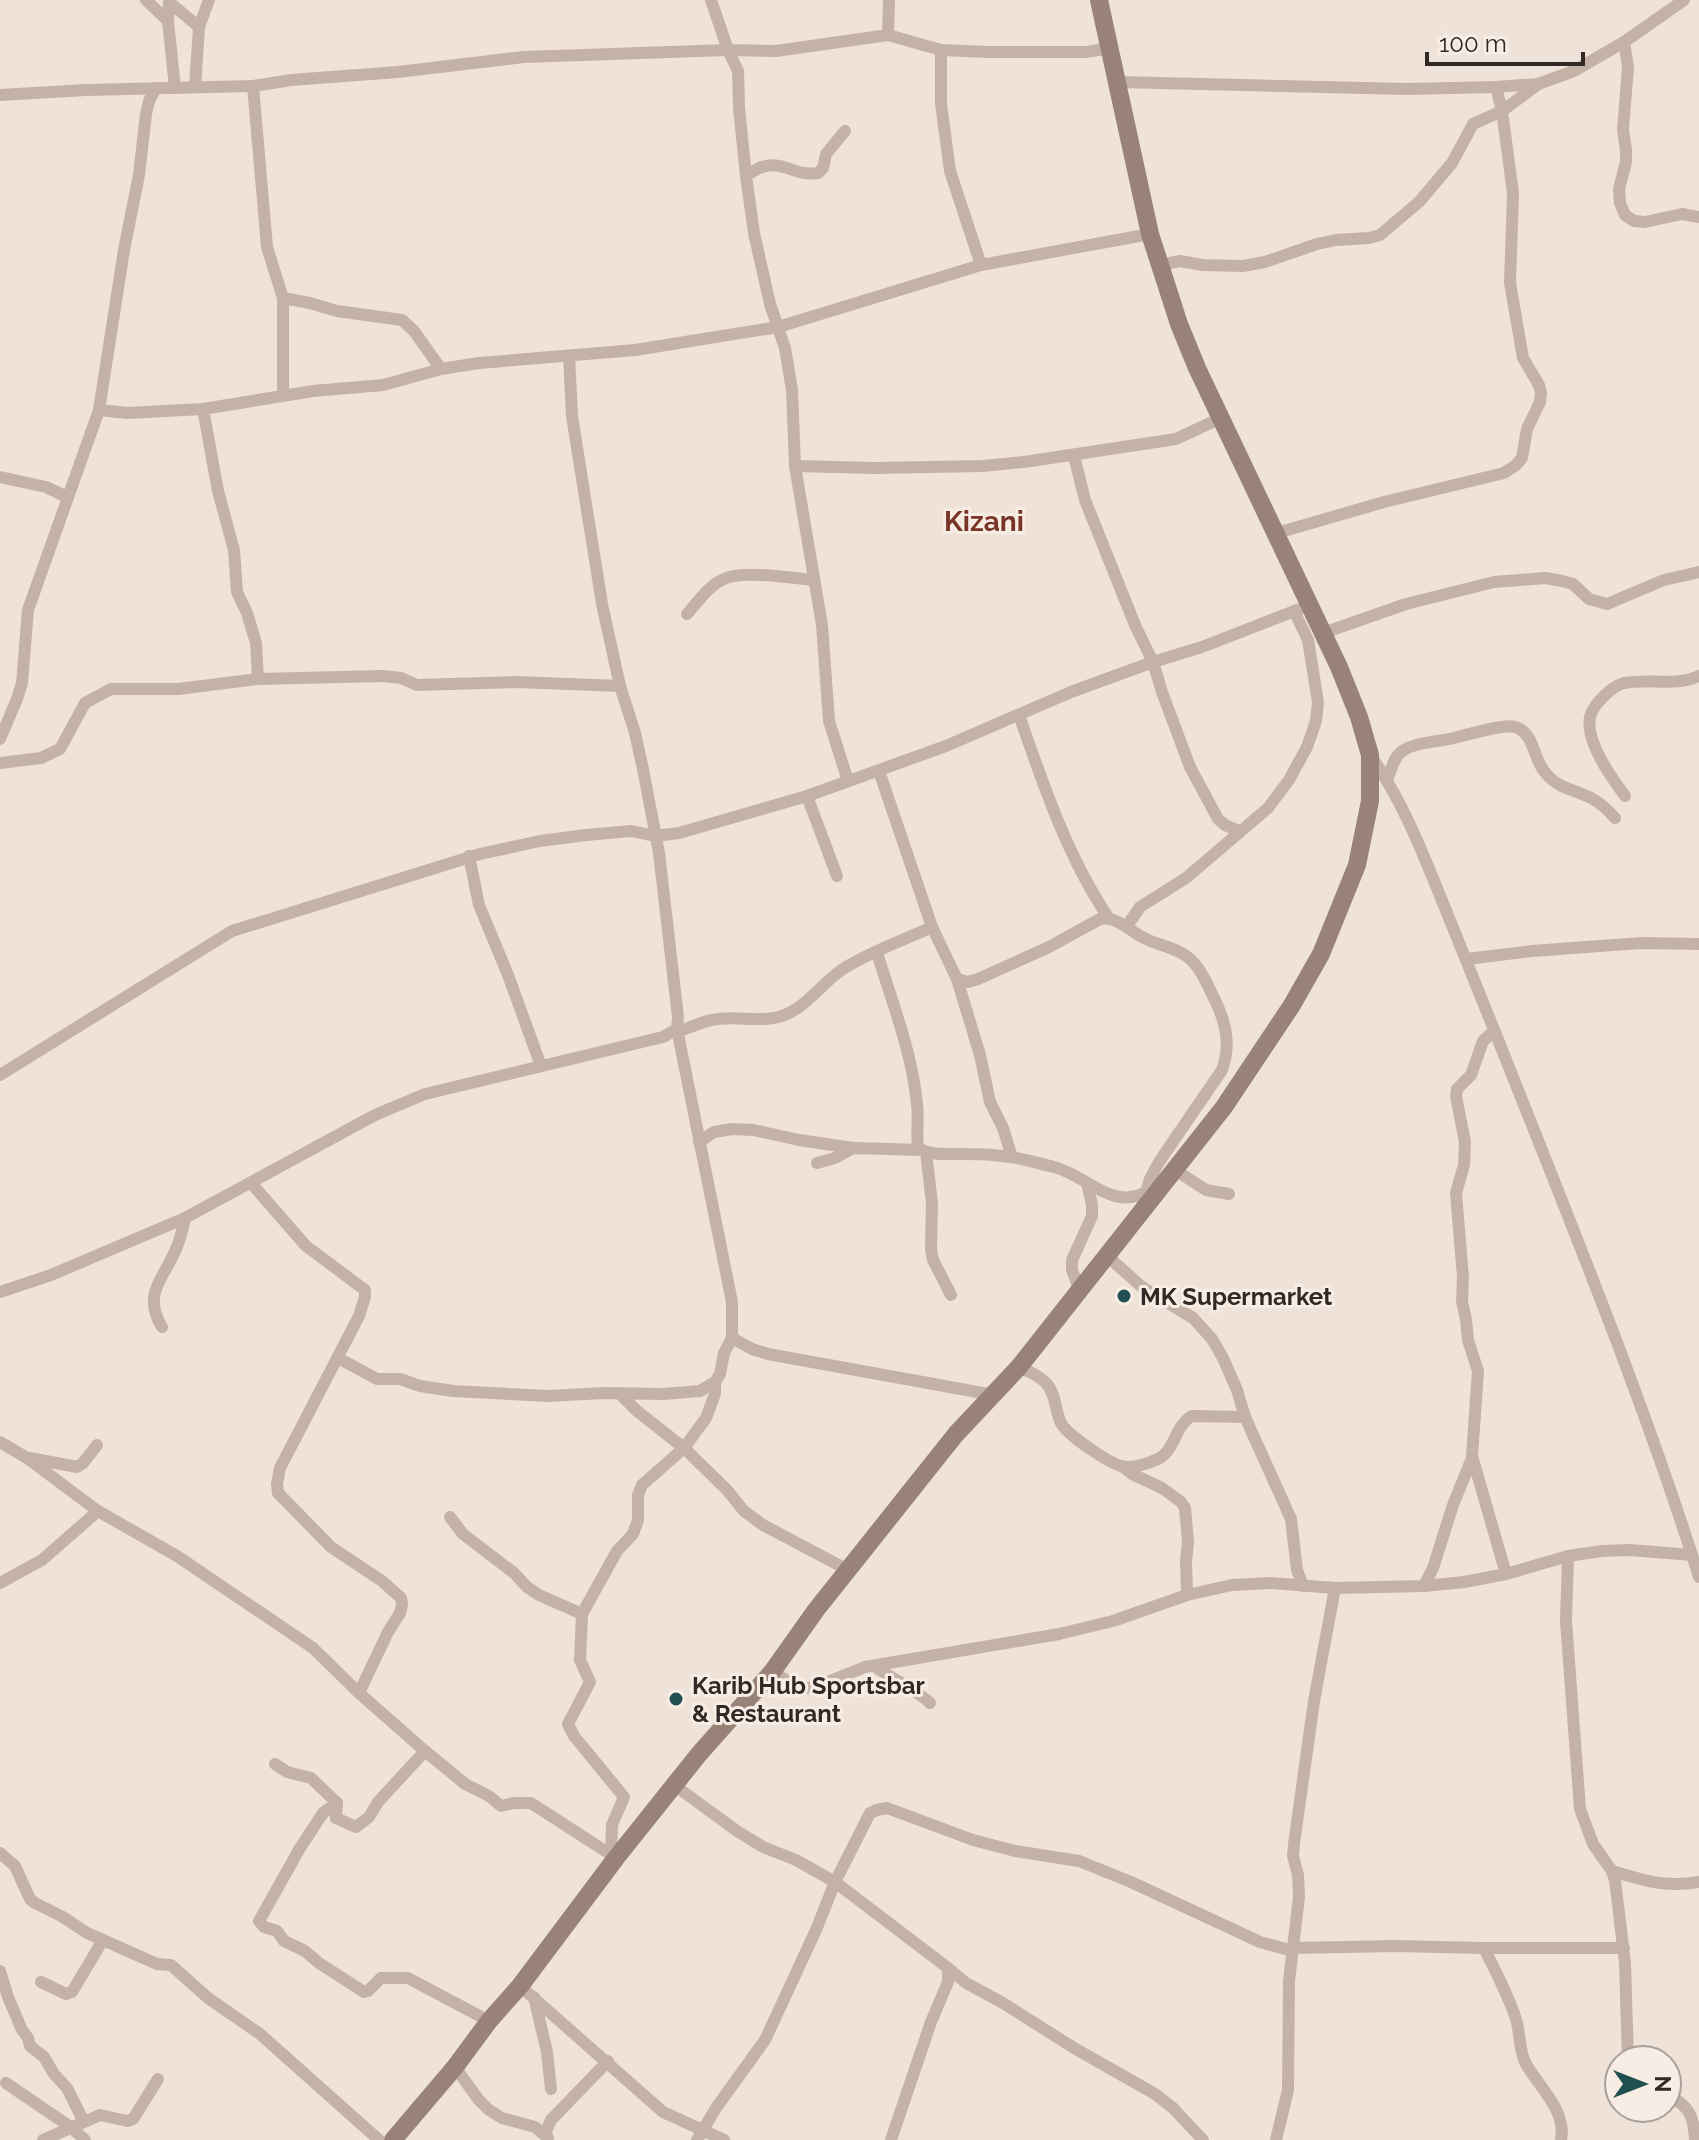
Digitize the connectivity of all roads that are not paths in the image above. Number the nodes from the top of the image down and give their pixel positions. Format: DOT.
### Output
graph roads {
  1 [pos="146,0"];
  2 [pos="209,0"];
  3 [pos="711,0"];
  4 [pos="889,0"];
  5 [pos="1099,0"];
  6 [pos="1684,0"];
  7 [pos="169,1"];
  8 [pos="168,21"];
  9 [pos="199,27"];
  10 [pos="888,35"];
  11 [pos="1624,42"];
  12 [pos="1110,48"];
  13 [pos="728,50"];
  14 [pos="941,50"];
  15 [pos="750,51"];
  16 [pos="738,71"];
  17 [pos="1118,82"];
  18 [pos="1538,84"];
  19 [pos="253,86"];
  20 [pos="195,87"];
  21 [pos="1496,87"];
  22 [pos="156,88"];
  23 [pos="175,88"];
  24 [pos="0,95"];
  25 [pos="1502,111"];
  26 [pos="845,131"];
  27 [pos="746,176"];
  28 [pos="1699,217"];
  29 [pos="1150,234"];
  30 [pos="981,265"];
  31 [pos="1159,265"];
  32 [pos="283,298"];
  33 [pos="778,327"];
  34 [pos="569,356"];
  35 [pos="441,369"];
  36 [pos="283,395"];
  37 [pos="203,409"];
  38 [pos="99,410"];
  39 [pos="1221,418"];
  40 [pos="1074,456"];
  41 [pos="795,466"];
  42 [pos="0,477"];
  43 [pos="67,497"];
  44 [pos="1277,533"];
  45 [pos="1699,572"];
  46 [pos="813,580"];
  47 [pos="1302,608"];
  48 [pos="687,614"];
  49 [pos="1323,633"];
  50 [pos="1153,662"];
  51 [pos="1699,676"];
  52 [pos="258,679"];
  53 [pos="620,686"];
  54 [pos="1019,715"];
  55 [pos="0,739"];
  56 [pos="1370,755"];
  57 [pos="0,763"];
  58 [pos="879,771"];
  59 [pos="1387,779"];
  60 [pos="848,781"];
  61 [pos="807,796"];
  62 [pos="1625,796"];
  63 [pos="1615,818"];
  64 [pos="1239,831"];
  65 [pos="655,836"];
  66 [pos="469,856"];
  67 [pos="837,876"];
  68 [pos="1108,917"];
  69 [pos="1127,926"];
  70 [pos="932,927"];
  71 [pos="1699,944"];
  72 [pos="877,953"];
  73 [pos="1466,959"];
  74 [pos="962,981"];
  75 [pos="677,1031"];
  76 [pos="1494,1031"];
  77 [pos="541,1066"];
  78 [pos="0,1075"];
  79 [pos="699,1142"];
  80 [pos="853,1148"];
  81 [pos="924,1151"];
  82 [pos="1012,1157"];
  83 [pos="817,1163"];
  84 [pos="1175,1170"];
  85 [pos="251,1183"];
  86 [pos="1087,1183"];
  87 [pos="1146,1192"];
  88 [pos="1229,1194"];
  89 [pos="1141,1212"];
  90 [pos="185,1218"];
  91 [pos="1106,1255"];
  92 [pos="1079,1289"];
  93 [pos="0,1292"];
  94 [pos="951,1295"];
  95 [pos="162,1327"];
  96 [pos="732,1338"];
  97 [pos="338,1358"];
  98 [pos="1019,1367"];
  99 [pos="715,1382"];
  100 [pos="619,1393"];
  101 [pos="994,1395"];
  102 [pos="1245,1417"];
  103 [pos="0,1442"];
  104 [pos="97,1445"];
  105 [pos="684,1448"];
  106 [pos="1472,1456"];
  107 [pos="27,1458"];
  108 [pos="1122,1466"];
  109 [pos="98,1511"];
  110 [pos="450,1517"];
  111 [pos="1692,1555"];
  112 [pos="1568,1556"];
  113 [pos="848,1570"];
  114 [pos="1506,1574"];
  115 [pos="1699,1577"];
  116 [pos="0,1583"];
  117 [pos="1303,1586"];
  118 [pos="1424,1586"];
  119 [pos="1335,1588"];
  120 [pos="1187,1595"];
  121 [pos="582,1614"];
  122 [pos="874,1666"];
  123 [pos="772,1672"];
  124 [pos="359,1693"];
  125 [pos="930,1703"];
  126 [pos="425,1751"];
  127 [pos="275,1764"];
  128 [pos="674,1785"];
  129 [pos="337,1803"];
  130 [pos="0,1853"];
  131 [pos="613,1856"];
  132 [pos="1612,1871"];
  133 [pos="835,1882"];
  134 [pos="1699,1882"];
  135 [pos="103,1940"];
  136 [pos="1484,1948"];
  137 [pos="1624,1948"];
  138 [pos="1293,1949"];
  139 [pos="948,1968"];
  140 [pos="0,1971"];
  141 [pos="41,1982"];
  142 [pos="527,1991"];
  143 [pos="489,2021"];
  144 [pos="1627,2044"];
  145 [pos="608,2061"];
  146 [pos="455,2067"];
  147 [pos="158,2079"];
  148 [pos="6,2083"];
  149 [pos="551,2089"];
  150 [pos="1683,2103"];
  151 [pos="78,2125"];
  152 [pos="700,2136"];
  153 [pos="548,2139"];
  154 [pos="43,2140"];
  155 [pos="85,2140"];
  156 [pos="379,2140"];
  157 [pos="393,2140"];
  158 [pos="724,2140"];
  159 [pos="891,2140"];
  160 [pos="1203,2140"];
  161 [pos="1276,2140"];
  162 [pos="1561,2140"];
  163 [pos="1695,2140"];
  1 -- 8 [label="street"];
  2 -- 9 [label="street"];
  3 -- 13 [label="street"];
  4 -- 10 [label="street"];
  5 -- 12 [label="main road"];
  6 -- 11 [label="street"];
  7 -- 8 [label="street"];
  7 -- 9 [label="street"];
  8 -- 23 [label="street"];
  9 -- 20 [label="street"];
  10 -- 14 [label="street"];
  10 -- 15 [label="street"];
  11 -- 18 [label="street"];
  11 -- 28 [label="street"];
  12 -- 14 [label="street"];
  12 -- 17 [label="main road"];
  13 -- 15 [label="street"];
  13 -- 16 [label="street"];
  13 -- 19 [label="street"];
  14 -- 30 [label="street"];
  15 -- 16 [label="street"];
  16 -- 27 [label="street"];
  17 -- 21 [label="street"];
  17 -- 29 [label="main road"];
  18 -- 21 [label="street"];
  18 -- 25 [label="street"];
  19 -- 20 [label="street"];
  19 -- 32 [label="street"];
  20 -- 23 [label="street"];
  21 -- 25 [label="street"];
  22 -- 23 [label="street"];
  22 -- 24 [label="street"];
  22 -- 38 [label="street"];
  25 -- 31 [label="street"];
  25 -- 44 [label="street"];
  26 -- 27 [label="street"];
  27 -- 33 [label="street"];
  29 -- 30 [label="street"];
  29 -- 31 [label="main road"];
  30 -- 33 [label="street"];
  31 -- 39 [label="main road"];
  32 -- 35 [label="street"];
  32 -- 36 [label="street"];
  33 -- 34 [label="street"];
  33 -- 41 [label="street"];
  34 -- 35 [label="street"];
  34 -- 53 [label="street"];
  35 -- 36 [label="street"];
  36 -- 37 [label="street"];
  37 -- 38 [label="street"];
  37 -- 52 [label="street"];
  38 -- 43 [label="street"];
  39 -- 40 [label="street"];
  39 -- 44 [label="main road"];
  40 -- 41 [label="street"];
  40 -- 50 [label="street"];
  41 -- 46 [label="street"];
  42 -- 43 [label="street"];
  43 -- 55 [label="street"];
  44 -- 47 [label="main road"];
  45 -- 49 [label="street"];
  46 -- 48 [label="street"];
  46 -- 60 [label="street"];
  47 -- 49 [label="main road"];
  47 -- 50 [label="street"];
  47 -- 64 [label="street"];
  49 -- 56 [label="main road"];
  50 -- 54 [label="street"];
  50 -- 64 [label="street"];
  51 -- 62 [label="street"];
  52 -- 53 [label="street"];
  52 -- 57 [label="street"];
  53 -- 65 [label="street"];
  54 -- 58 [label="street"];
  54 -- 68 [label="street"];
  56 -- 59 [label="street"];
  56 -- 84 [label="main road"];
  58 -- 60 [label="street"];
  58 -- 70 [label="street"];
  59 -- 63 [label="street"];
  59 -- 73 [label="street"];
  60 -- 61 [label="street"];
  61 -- 65 [label="street"];
  61 -- 67 [label="street"];
  64 -- 69 [label="street"];
  65 -- 66 [label="street"];
  65 -- 75 [label="street"];
  66 -- 77 [label="street"];
  66 -- 78 [label="street"];
  68 -- 69 [label="street"];
  68 -- 74 [label="street"];
  69 -- 87 [label="street"];
  70 -- 72 [label="street"];
  70 -- 74 [label="street"];
  71 -- 73 [label="street"];
  72 -- 75 [label="street"];
  72 -- 81 [label="street"];
  73 -- 76 [label="street"];
  74 -- 82 [label="street"];
  75 -- 77 [label="street"];
  75 -- 79 [label="street"];
  76 -- 106 [label="street"];
  76 -- 111 [label="street"];
  77 -- 85 [label="street"];
  79 -- 80 [label="street"];
  79 -- 96 [label="street"];
  80 -- 81 [label="street"];
  80 -- 83 [label="street"];
  81 -- 82 [label="street"];
  81 -- 94 [label="street"];
  82 -- 86 [label="street"];
  84 -- 88 [label="street"];
  84 -- 89 [label="main road"];
  85 -- 90 [label="street"];
  85 -- 97 [label="street"];
  86 -- 87 [label="street"];
  86 -- 92 [label="street"];
  87 -- 89 [label="street"];
  89 -- 91 [label="main road"];
  90 -- 93 [label="street"];
  90 -- 95 [label="street"];
  91 -- 92 [label="main road"];
  91 -- 102 [label="street"];
  92 -- 98 [label="main road"];
  96 -- 99 [label="street"];
  96 -- 101 [label="street"];
  97 -- 100 [label="street"];
  97 -- 124 [label="street"];
  98 -- 101 [label="main road"];
  98 -- 108 [label="street"];
  99 -- 100 [label="street"];
  99 -- 105 [label="street"];
  100 -- 105 [label="street"];
  101 -- 113 [label="main road"];
  102 -- 108 [label="street"];
  102 -- 117 [label="street"];
  103 -- 107 [label="street"];
  104 -- 107 [label="street"];
  105 -- 113 [label="street"];
  105 -- 121 [label="street"];
  106 -- 114 [label="street"];
  106 -- 118 [label="street"];
  107 -- 109 [label="street"];
  108 -- 120 [label="street"];
  109 -- 116 [label="street"];
  109 -- 124 [label="street"];
  110 -- 121 [label="street"];
  111 -- 112 [label="street"];
  111 -- 115 [label="street"];
  112 -- 114 [label="street"];
  112 -- 132 [label="street"];
  113 -- 123 [label="main road"];
  114 -- 118 [label="street"];
  117 -- 119 [label="street"];
  117 -- 120 [label="street"];
  118 -- 119 [label="street"];
  119 -- 138 [label="street"];
  120 -- 122 [label="street"];
  121 -- 131 [label="street"];
  122 -- 123 [label="street"];
  122 -- 125 [label="street"];
  123 -- 128 [label="main road"];
  124 -- 126 [label="street"];
  126 -- 129 [label="street"];
  126 -- 131 [label="street"];
  127 -- 129 [label="street"];
  128 -- 131 [label="main road"];
  128 -- 133 [label="street"];
  129 -- 143 [label="street"];
  130 -- 135 [label="street"];
  131 -- 142 [label="main road"];
  132 -- 134 [label="street"];
  132 -- 137 [label="street"];
  133 -- 138 [label="street"];
  133 -- 139 [label="street"];
  133 -- 152 [label="street"];
  135 -- 141 [label="street"];
  135 -- 156 [label="street"];
  136 -- 137 [label="street"];
  136 -- 138 [label="street"];
  136 -- 162 [label="street"];
  137 -- 144 [label="street"];
  138 -- 161 [label="street"];
  139 -- 159 [label="street"];
  139 -- 160 [label="street"];
  140 -- 151 [label="street"];
  142 -- 143 [label="main road"];
  142 -- 145 [label="street"];
  142 -- 149 [label="street"];
  143 -- 146 [label="main road"];
  145 -- 152 [label="street"];
  145 -- 153 [label="street"];
  146 -- 153 [label="street"];
  146 -- 157 [label="main road"];
  147 -- 151 [label="street"];
  148 -- 151 [label="street"];
  150 -- 163 [label="street"];
  151 -- 154 [label="street"];
  151 -- 155 [label="street"];
  152 -- 158 [label="street"];
}
